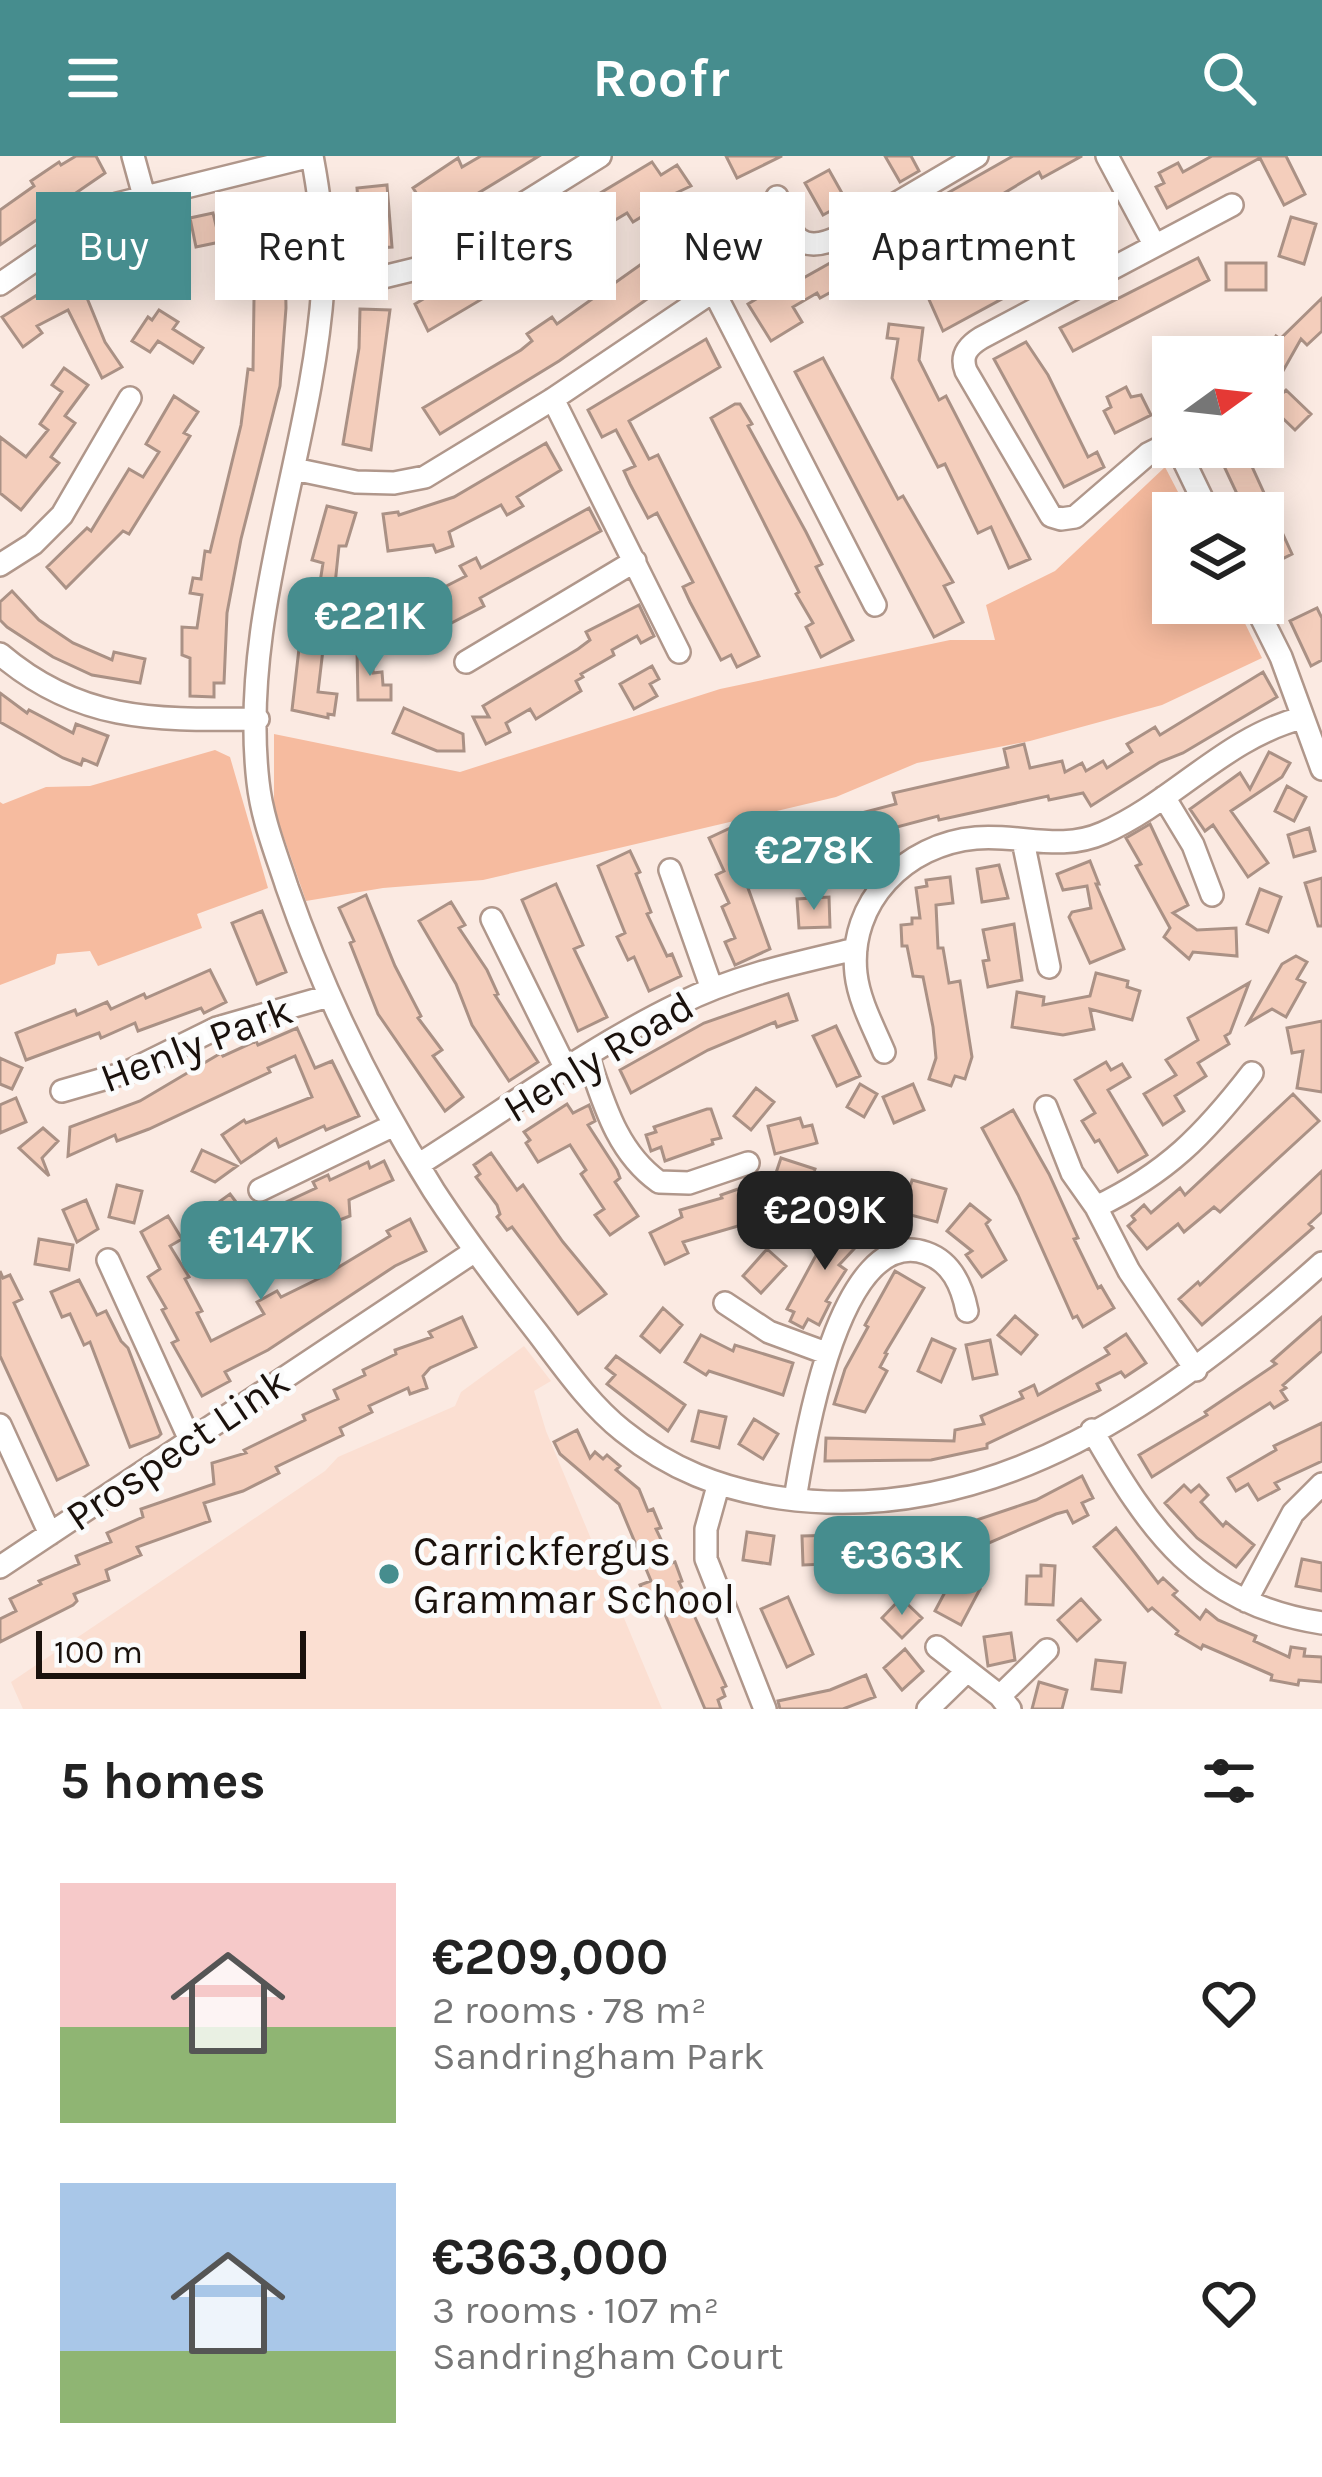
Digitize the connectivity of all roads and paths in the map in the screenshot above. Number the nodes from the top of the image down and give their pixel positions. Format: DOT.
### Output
graph roads {
  1 [pos="133,156"];
  2 [pos="311,156"];
  3 [pos="600,156"];
  4 [pos="977,156"];
  5 [pos="1107,156"];
  6 [pos="935,166"];
  7 [pos="143,192"];
  8 [pos="161,192"];
  9 [pos="315,192"];
  10 [pos="1232,206"];
  11 [pos="805,244"];
  12 [pos="1154,244"];
  13 [pos="36,258"];
  14 [pos="388,276"];
  15 [pos="0,284"];
  16 [pos="322,300"];
  17 [pos="698,300"];
  18 [pos="718,300"];
  19 [pos="130,398"];
  20 [pos="553,399"];
  21 [pos="294,469"];
  22 [pos="1198,492"];
  23 [pos="635,561"];
  24 [pos="0,565"];
  25 [pos="874,605"];
  26 [pos="1264,624"];
  27 [pos="679,652"];
  28 [pos="0,654"];
  29 [pos="466,662"];
  30 [pos="1302,718"];
  31 [pos="257,719"];
  32 [pos="1322,769"];
  33 [pos="1164,797"];
  34 [pos="1023,841"];
  35 [pos="670,870"];
  36 [pos="1212,895"];
  37 [pos="492,919"];
  38 [pos="856,949"];
  39 [pos="1049,967"];
  40 [pos="712,989"];
  41 [pos="329,996"];
  42 [pos="884,1052"];
  43 [pos="588,1057"];
  44 [pos="567,1071"];
  45 [pos="1252,1072"];
  46 [pos="62,1091"];
  47 [pos="1046,1107"];
  48 [pos="394,1125"];
  49 [pos="748,1162"];
  50 [pos="418,1165"];
  51 [pos="260,1190"];
  52 [pos="1096,1207"];
  53 [pos="475,1251"];
  54 [pos="108,1260"];
  55 [pos="1322,1263"];
  56 [pos="725,1304"];
  57 [pos="967,1311"];
  58 [pos="826,1353"];
  59 [pos="1196,1370"];
  60 [pos="0,1425"];
  61 [pos="1092,1430"];
  62 [pos="190,1440"];
  63 [pos="1322,1484"];
  64 [pos="718,1486"];
  65 [pos="795,1499"];
  66 [pos="50,1534"];
  67 [pos="0,1567"];
  68 [pos="1246,1601"];
  69 [pos="1322,1623"];
  70 [pos="937,1647"];
  71 [pos="1047,1650"];
  72 [pos="967,1671"];
  73 [pos="1005,1702"];
  74 [pos="766,1709"];
  75 [pos="928,1709"];
  1 -- 7 [label="street"];
  2 -- 8 [label="street"];
  2 -- 9 [label="street"];
  3 -- 14 [label="street"];
  4 -- 6 [label="street"];
  5 -- 12 [label="street"];
  6 -- 11 [label="street"];
  10 -- 12 [label="street"];
  12 -- 22 [label="street"];
  13 -- 15 [label="street"];
  16 -- 21 [label="street"];
  17 -- 20 [label="street"];
  18 -- 25 [label="street"];
  19 -- 24 [label="street"];
  20 -- 21 [label="street"];
  20 -- 23 [label="street"];
  21 -- 31 [label="street"];
  23 -- 27 [label="street"];
  23 -- 29 [label="street"];
  26 -- 30 [label="street"];
  28 -- 31 [label="street"];
  30 -- 32 [label="street"];
  30 -- 33 [label="street"];
  31 -- 41 [label="street"];
  33 -- 34 [label="street"];
  33 -- 36 [label="street"];
  34 -- 38 [label="street"];
  34 -- 39 [label="street"];
  35 -- 40 [label="street"];
  37 -- 44 [label="street"];
  38 -- 40 [label="street, Henly Road"];
  38 -- 42 [label="street"];
  40 -- 43 [label="street, Henly Road"];
  41 -- 46 [label="street, Henly Park"];
  41 -- 48 [label="street"];
  43 -- 44 [label="street, Henly Road"];
  43 -- 49 [label="street"];
  44 -- 50 [label="street, Henly Road"];
  45 -- 52 [label="street"];
  47 -- 52 [label="street"];
  48 -- 50 [label="street"];
  48 -- 51 [label="street"];
  50 -- 53 [label="street"];
  52 -- 59 [label="street"];
  53 -- 62 [label="street, Prospect Link"];
  53 -- 64 [label="street"];
  54 -- 62 [label="street"];
  55 -- 59 [label="street"];
  56 -- 58 [label="street"];
  57 -- 58 [label="street"];
  58 -- 65 [label="street"];
  59 -- 61 [label="street"];
  60 -- 66 [label="street"];
  61 -- 65 [label="street"];
  61 -- 68 [label="street"];
  62 -- 66 [label="street, Prospect Link"];
  63 -- 68 [label="street"];
  64 -- 65 [label="street"];
  64 -- 74 [label="street"];
  66 -- 67 [label="street, Prospect Link"];
  68 -- 69 [label="street"];
  70 -- 72 [label="street"];
  71 -- 73 [label="street"];
  72 -- 73 [label="street"];
  72 -- 75 [label="street"];
}
